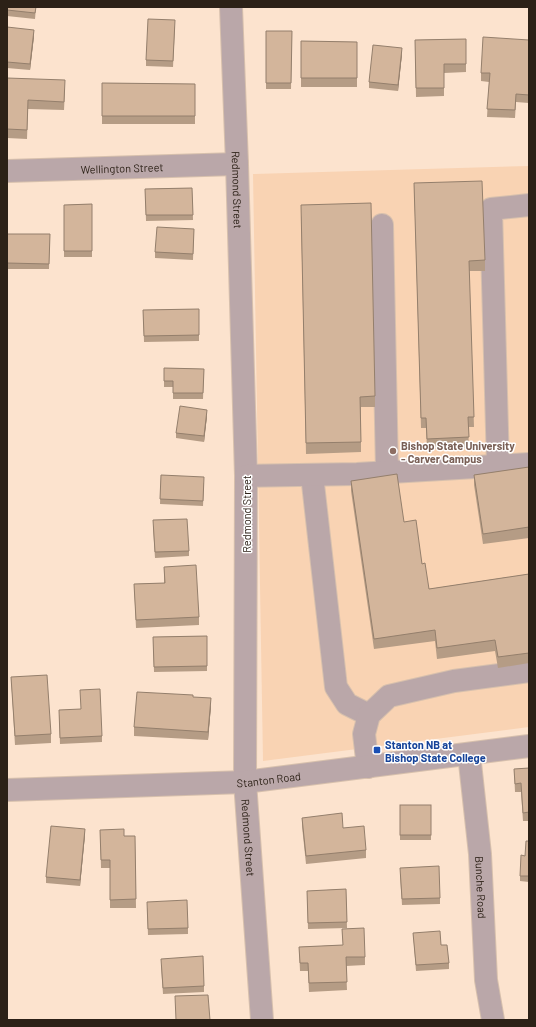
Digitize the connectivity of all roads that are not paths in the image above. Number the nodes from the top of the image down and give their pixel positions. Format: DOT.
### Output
graph roads {
  1 [pos="231,7"];
  2 [pos="237,164"];
  3 [pos="7,171"];
  4 [pos="529,205"];
  5 [pos="382,225"];
  6 [pos="529,464"];
  7 [pos="498,466"];
  8 [pos="387,471"];
  9 [pos="312,475"];
  10 [pos="246,476"];
  11 [pos="529,671"];
  12 [pos="370,715"];
  13 [pos="529,746"];
  14 [pos="469,754"];
  15 [pos="368,767"];
  16 [pos="245,782"];
  17 [pos="7,790"];
  18 [pos="262,1020"];
  19 [pos="493,1020"];
  1 -- 2 [label="street, Redmond Street"];
  2 -- 3 [label="street, Wellington Street"];
  2 -- 10 [label="street, Redmond Street"];
  4 -- 7 [label="street"];
  5 -- 8 [label="street"];
  6 -- 7 [label="street"];
  7 -- 8 [label="street"];
  8 -- 9 [label="street"];
  9 -- 10 [label="street"];
  9 -- 12 [label="street"];
  10 -- 16 [label="street, Redmond Street"];
  11 -- 12 [label="street"];
  12 -- 15 [label="street"];
  13 -- 14 [label="street, Stanton Road"];
  14 -- 15 [label="street, Stanton Road"];
  14 -- 19 [label="street, Bunche Road"];
  15 -- 16 [label="street, Stanton Road"];
  16 -- 17 [label="street, Stanton Road"];
  16 -- 18 [label="street, Redmond Street"];
}
